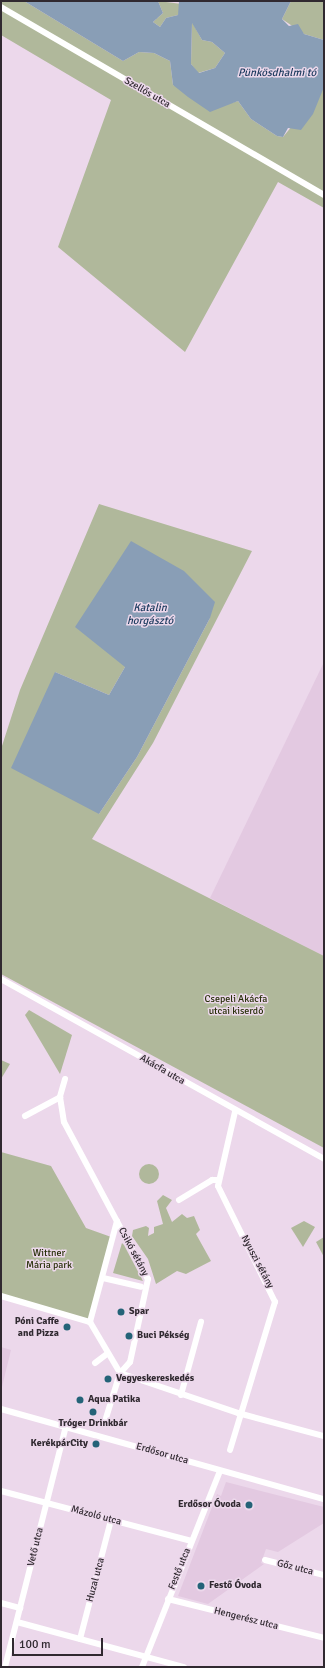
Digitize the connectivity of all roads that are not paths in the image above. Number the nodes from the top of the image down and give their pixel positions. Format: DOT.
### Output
graph roads {
  1 [pos="1,7"];
  2 [pos="324,195"];
  3 [pos="1,979"];
  4 [pos="65,1079"];
  5 [pos="60,1097"];
  6 [pos="235,1112"];
  7 [pos="25,1116"];
  8 [pos="324,1159"];
  9 [pos="218,1180"];
  10 [pos="179,1200"];
  11 [pos="117,1221"];
  12 [pos="103,1278"];
  13 [pos="141,1287"];
  14 [pos="1,1296"];
  15 [pos="90,1322"];
  16 [pos="201,1322"];
  17 [pos="107,1354"];
  18 [pos="95,1363"];
  19 [pos="120,1373"];
  20 [pos="182,1395"];
  21 [pos="1,1409"];
  22 [pos="243,1414"];
  23 [pos="106,1418"];
  24 [pos="66,1426"];
  25 [pos="324,1436"];
  26 [pos="230,1450"];
  27 [pos="220,1471"];
  28 [pos="1,1491"];
  29 [pos="324,1499"];
  30 [pos="46,1504"];
  31 [pos="111,1520"];
  32 [pos="191,1541"];
  33 [pos="265,1560"];
  34 [pos="324,1575"];
  35 [pos="168,1599"];
  36 [pos="1,1603"];
  37 [pos="20,1608"];
  38 [pos="17,1622"];
  39 [pos="324,1638"];
  40 [pos="80,1639"];
  41 [pos="145,1657"];
  42 [pos="5,1667"];
  43 [pos="142,1667"];
  44 [pos="184,1667"];
  1 -- 2 [label="street, Szellős utca"];
  3 -- 6 [label="street, Akácfa utca"];
  4 -- 5 [label="street, Csikó sétány"];
  5 -- 7 [label="street"];
  5 -- 11 [label="street, Csikó sétány"];
  6 -- 8 [label="street, Akácfa utca"];
  6 -- 9 [label="street, Nyuszi sétány"];
  9 -- 10 [label="street"];
  9 -- 22 [label="street, Nyuszi sétány"];
  11 -- 12 [label="street, Csikó sétány"];
  11 -- 19 [label="street, Csikó sétány"];
  12 -- 13 [label="street"];
  12 -- 15 [label="street, Csikó sétány"];
  14 -- 15 [label="street"];
  15 -- 17 [label="street"];
  16 -- 20 [label="street"];
  17 -- 18 [label="street"];
  17 -- 19 [label="street"];
  19 -- 20 [label="street"];
  19 -- 23 [label="street, Csikó sétány"];
  20 -- 22 [label="street"];
  21 -- 24 [label="street, Erdősor utca"];
  22 -- 25 [label="street"];
  22 -- 26 [label="street, Nyuszi sétány"];
  24 -- 27 [label="street, Erdősor utca"];
  24 -- 30 [label="street, Vető utca"];
  27 -- 29 [label="street, Erdősor utca"];
  27 -- 32 [label="street, Festő utca"];
  28 -- 30 [label="street, Mázoló utca"];
  30 -- 31 [label="street, Mázoló utca"];
  30 -- 37 [label="street, Vető utca"];
  31 -- 32 [label="street, Mázoló utca"];
  31 -- 40 [label="street, Huzal utca"];
  32 -- 35 [label="street, Festő utca"];
  33 -- 34 [label="street, Gőz utca"];
  35 -- 39 [label="street, Hengerész utca"];
  35 -- 41 [label="street, Festő utca"];
  36 -- 37 [label="street"];
  37 -- 38 [label="street, Vető utca"];
  38 -- 40 [label="street"];
  38 -- 42 [label="street, Vető utca"];
  40 -- 41 [label="street"];
  41 -- 43 [label="street, Festő utca"];
  41 -- 44 [label="street"];
}
